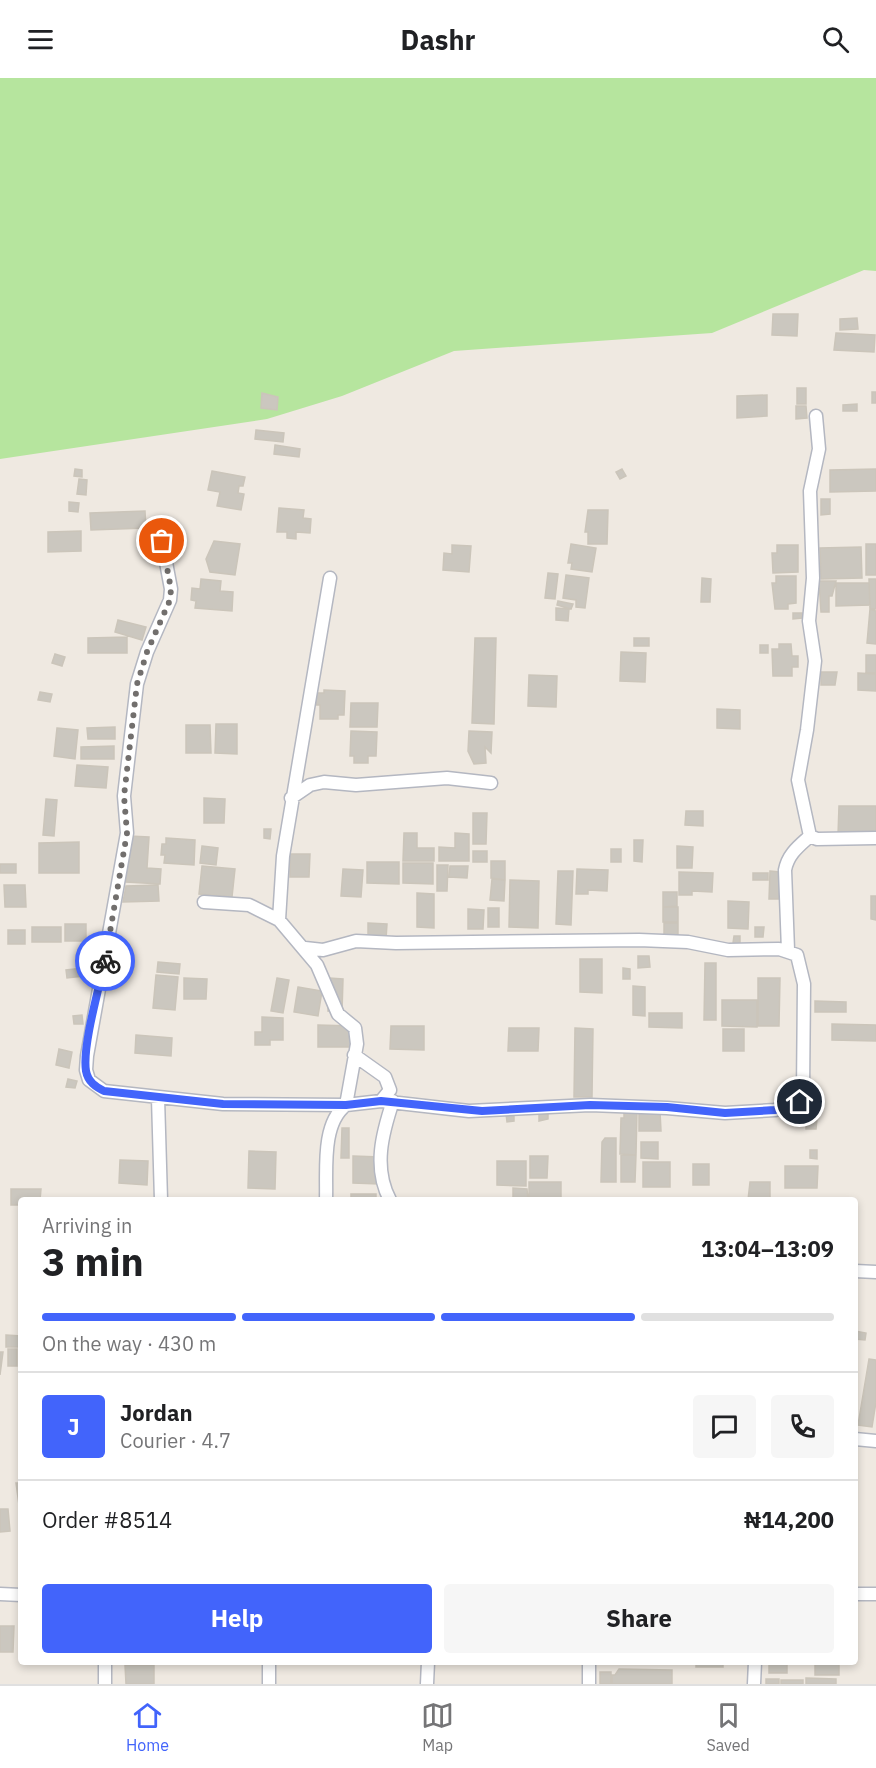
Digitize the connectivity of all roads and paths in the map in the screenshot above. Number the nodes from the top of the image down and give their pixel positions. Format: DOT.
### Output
graph roads {
  1 [pos="816,416"];
  2 [pos="162,541"];
  3 [pos="330,578"];
  4 [pos="491,783"];
  5 [pos="291,798"];
  6 [pos="810,836"];
  7 [pos="876,838"];
  8 [pos="204,902"];
  9 [pos="279,920"];
  10 [pos="304,948"];
  11 [pos="323,950"];
  12 [pos="788,950"];
  13 [pos="316,965"];
  14 [pos="354,1055"];
  15 [pos="158,1098"];
  16 [pos="387,1101"];
  17 [pos="346,1105"];
  18 [pos="161,1197"];
  19 [pos="326,1197"];
  20 [pos="389,1197"];
  21 [pos="858,1271"];
  22 [pos="876,1272"];
  23 [pos="858,1439"];
  24 [pos="876,1441"];
  25 [pos="0,1594"];
  26 [pos="858,1594"];
  27 [pos="876,1594"];
  28 [pos="18,1595"];
  29 [pos="105,1665"];
  30 [pos="269,1665"];
  31 [pos="428,1665"];
  32 [pos="589,1665"];
  33 [pos="754,1665"];
  34 [pos="105,1684"];
  35 [pos="269,1684"];
  36 [pos="427,1684"];
  37 [pos="589,1684"];
  38 [pos="754,1684"];
  1 -- 6 [label="street"];
  2 -- 15 [label="street"];
  3 -- 5 [label="street"];
  4 -- 5 [label="street"];
  5 -- 9 [label="street"];
  6 -- 7 [label="street"];
  6 -- 12 [label="street"];
  8 -- 9 [label="street"];
  9 -- 10 [label="street"];
  10 -- 11 [label="street"];
  10 -- 13 [label="street"];
  11 -- 12 [label="street"];
  11 -- 13 [label="street"];
  12 -- 16 [label="street"];
  13 -- 14 [label="street"];
  14 -- 16 [label="street"];
  14 -- 17 [label="street"];
  15 -- 17 [label="street"];
  15 -- 18 [label="street"];
  16 -- 17 [label="street"];
  16 -- 20 [label="street"];
  17 -- 19 [label="street"];
  21 -- 22 [label="street"];
  23 -- 24 [label="street"];
  25 -- 28 [label="street"];
  26 -- 27 [label="street"];
  29 -- 34 [label="street"];
  30 -- 35 [label="street"];
  31 -- 36 [label="street"];
  32 -- 37 [label="street"];
  33 -- 38 [label="street"];
}
